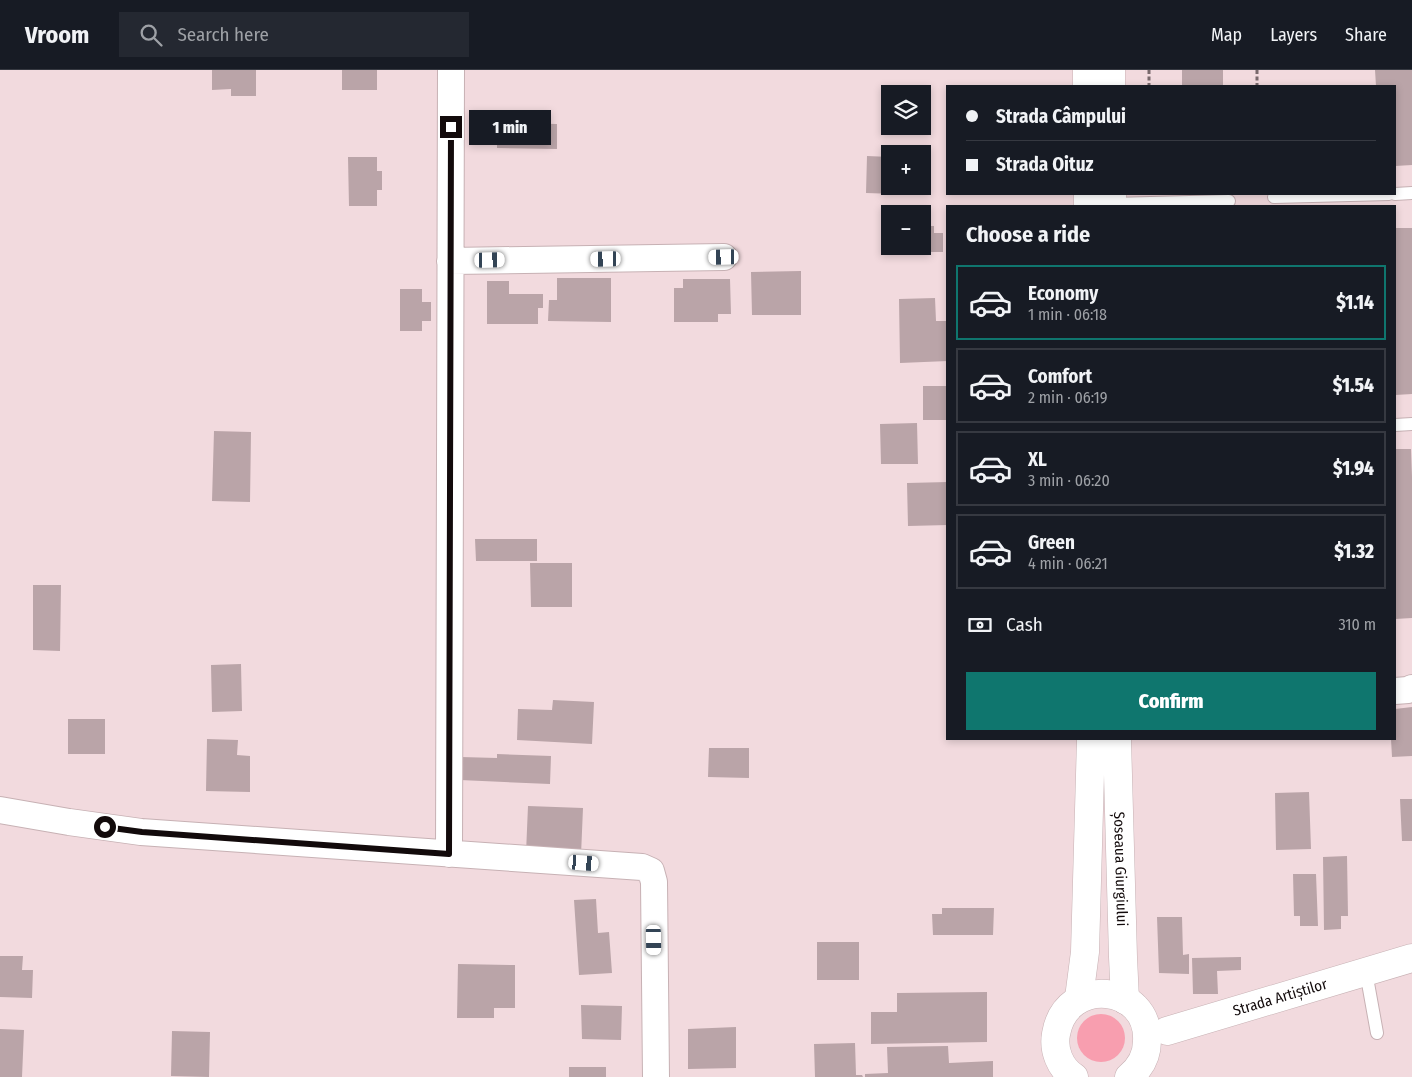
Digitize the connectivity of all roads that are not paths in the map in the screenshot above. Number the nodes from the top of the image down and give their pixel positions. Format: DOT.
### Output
graph roads {
  1 [pos="451,70"];
  2 [pos="1086,70"];
  3 [pos="1111,70"];
  4 [pos="1087,85"];
  5 [pos="1111,85"];
  6 [pos="1412,193"];
  7 [pos="1396,194"];
  8 [pos="1351,195"];
  9 [pos="1274,197"];
  10 [pos="1102,201"];
  11 [pos="1229,201"];
  12 [pos="724,257"];
  13 [pos="450,261"];
  14 [pos="1412,424"];
  15 [pos="1396,425"];
  16 [pos="1412,688"];
  17 [pos="1396,691"];
  18 [pos="1092,740"];
  19 [pos="1116,740"];
  20 [pos="0,810"];
  21 [pos="449,854"];
  22 [pos="1412,958"];
  23 [pos="1366,972"];
  24 [pos="1079,998"];
  25 [pos="1125,1000"];
  26 [pos="1157,1033"];
  27 [pos="1377,1033"];
  28 [pos="656,1077"];
  29 [pos="1074,1077"];
  30 [pos="1129,1077"];
  1 -- 13 [label="street"];
  2 -- 4 [label="main road"];
  3 -- 5 [label="main road"];
  6 -- 7 [label="lane"];
  8 -- 9 [label="lane"];
  10 -- 11 [label="lane"];
  12 -- 13 [label="street"];
  13 -- 21 [label="street"];
  14 -- 15 [label="lane"];
  16 -- 17 [label="street"];
  18 -- 24 [label="main road, Șoseaua Giurgiului"];
  19 -- 25 [label="main road, Șoseaua Giurgiului"];
  20 -- 21 [label="street"];
  21 -- 28 [label="street"];
  22 -- 23 [label="main road, Strada Artiștilor"];
  23 -- 26 [label="main road, Strada Artiștilor"];
  23 -- 27 [label="lane"];
  24 -- 25 [label="main road"];
  24 -- 29 [label="main road"];
  25 -- 26 [label="main road"];
  26 -- 30 [label="main road"];
}
